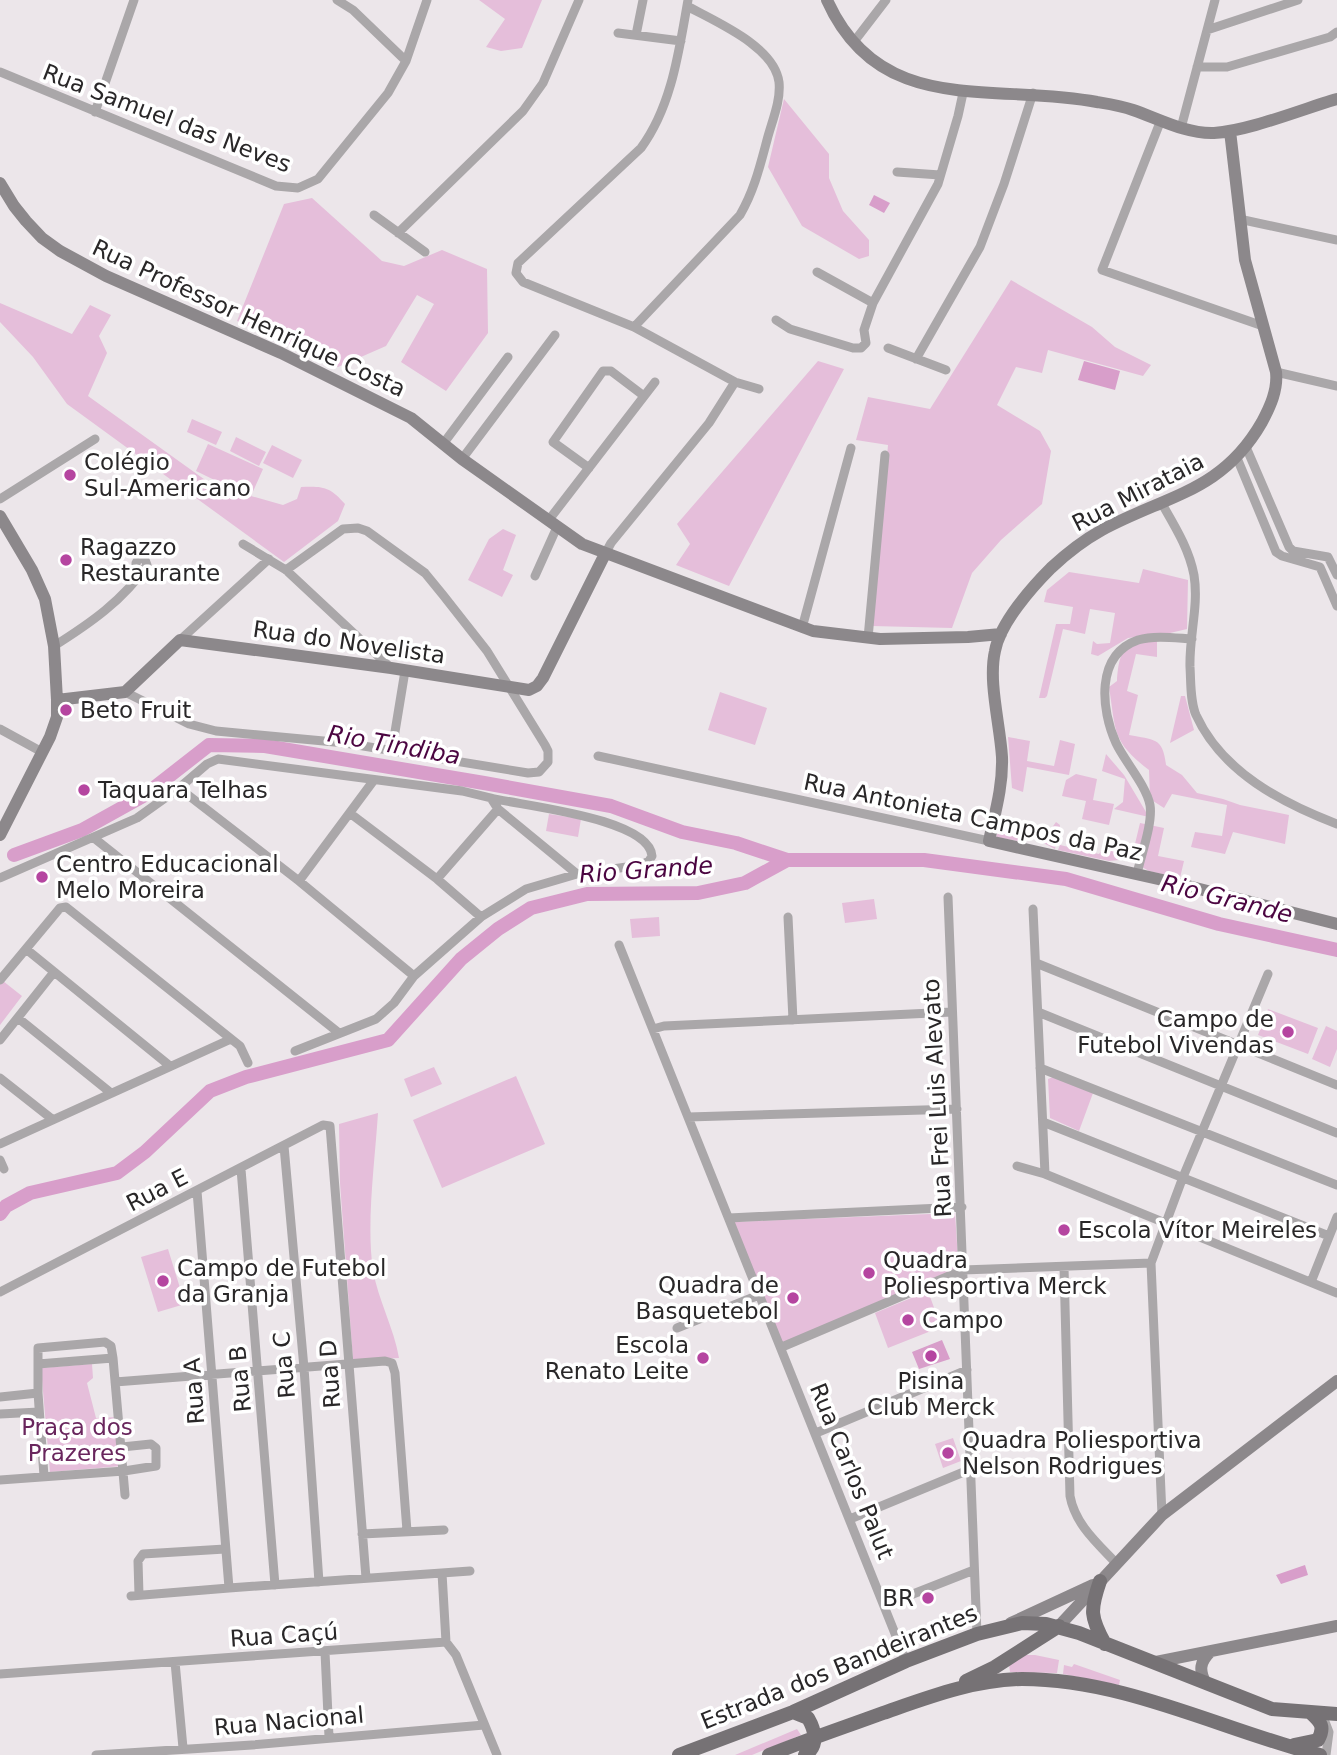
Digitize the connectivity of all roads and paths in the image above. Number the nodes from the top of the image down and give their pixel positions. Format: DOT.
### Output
graph roads {
  1 [pos="134,0"];
  2 [pos="337,0"];
  3 [pos="427,0"];
  4 [pos="579,0"];
  5 [pos="643,0"];
  6 [pos="827,0"];
  7 [pos="886,0"];
  8 [pos="1215,0"];
  9 [pos="1298,0"];
  10 [pos="688,3"];
  11 [pos="1207,30"];
  12 [pos="1337,32"];
  13 [pos="618,33"];
  14 [pos="636,35"];
  15 [pos="681,41"];
  16 [pos="853,43"];
  17 [pos="406,61"];
  18 [pos="1197,67"];
  19 [pos="0,72"];
  20 [pos="963,93"];
  21 [pos="1033,93"];
  22 [pos="1337,99"];
  23 [pos="95,112"];
  24 [pos="1161,120"];
  25 [pos="1181,128"];
  26 [pos="1230,131"];
  27 [pos="897,172"];
  28 [pos="940,175"];
  29 [pos="0,183"];
  30 [pos="374,215"];
  31 [pos="1239,219"];
  32 [pos="398,233"];
  33 [pos="1337,240"];
  34 [pos="425,253"];
  35 [pos="817,272"];
  36 [pos="873,303"];
  37 [pos="776,320"];
  38 [pos="634,327"];
  39 [pos="1263,327"];
  40 [pos="555,335"];
  41 [pos="888,348"];
  42 [pos="508,357"];
  43 [pos="916,359"];
  44 [pos="946,370"];
  45 [pos="1276,372"];
  46 [pos="655,382"];
  47 [pos="735,382"];
  48 [pos="1337,386"];
  49 [pos="759,389"];
  50 [pos="644,396"];
  51 [pos="95,439"];
  52 [pos="443,444"];
  53 [pos="1246,447"];
  54 [pos="851,448"];
  55 [pos="885,455"];
  56 [pos="1237,458"];
  57 [pos="462,459"];
  58 [pos="589,468"];
  59 [pos="0,499"];
  60 [pos="1161,502"];
  61 [pos="0,516"];
  62 [pos="552,524"];
  63 [pos="243,544"];
  64 [pos="605,554"];
  65 [pos="269,559"];
  66 [pos="286,570"];
  67 [pos="141,573"];
  68 [pos="1337,575"];
  69 [pos="535,576"];
  70 [pos="1337,606"];
  71 [pos="802,628"];
  72 [pos="1001,634"];
  73 [pos="868,638"];
  74 [pos="1192,639"];
  75 [pos="180,640"];
  76 [pos="54,646"];
  77 [pos="391,667"];
  78 [pos="405,671"];
  79 [pos="511,687"];
  80 [pos="125,692"];
  81 [pos="57,700"];
  82 [pos="0,729"];
  83 [pos="392,750"];
  84 [pos="42,752"];
  85 [pos="598,757"];
  86 [pos="374,780"];
  87 [pos="179,788"];
  88 [pos="491,798"];
  89 [pos="498,809"];
  90 [pos="351,814"];
  91 [pos="1337,824"];
  92 [pos="0,835"];
  93 [pos="94,838"];
  94 [pos="989,841"];
  95 [pos="577,874"];
  96 [pos="1137,874"];
  97 [pos="0,878"];
  98 [pos="438,879"];
  99 [pos="299,881"];
  100 [pos="948,897"];
  101 [pos="1033,909"];
  102 [pos="481,917"];
  103 [pos="788,917"];
  104 [pos="1337,924"];
  105 [pos="619,945"];
  106 [pos="26,949"];
  107 [pos="1036,963"];
  108 [pos="54,972"];
  109 [pos="1268,974"];
  110 [pos="414,976"];
  111 [pos="0,979"];
  112 [pos="952,1012"];
  113 [pos="1038,1012"];
  114 [pos="18,1018"];
  115 [pos="793,1020"];
  116 [pos="653,1030"];
  117 [pos="339,1033"];
  118 [pos="231,1039"];
  119 [pos="0,1040"];
  120 [pos="1238,1045"];
  121 [pos="295,1051"];
  122 [pos="248,1063"];
  123 [pos="170,1066"];
  124 [pos="1040,1068"];
  125 [pos="0,1078"];
  126 [pos="1337,1085"];
  127 [pos="1220,1087"];
  128 [pos="111,1093"];
  129 [pos="957,1109"];
  130 [pos="688,1117"];
  131 [pos="52,1119"];
  132 [pos="1043,1122"];
  133 [pos="330,1126"];
  134 [pos="1201,1133"];
  135 [pos="1337,1133"];
  136 [pos="0,1144"];
  137 [pos="284,1146"];
  138 [pos="1017,1166"];
  139 [pos="241,1169"];
  140 [pos="1045,1174"];
  141 [pos="1183,1177"];
  142 [pos="1337,1185"];
  143 [pos="197,1192"];
  144 [pos="962,1207"];
  145 [pos="729,1217"];
  146 [pos="1337,1217"];
  147 [pos="1165,1224"];
  148 [pos="1329,1236"];
  149 [pos="1151,1264"];
  150 [pos="1065,1267"];
  151 [pos="963,1270"];
  152 [pos="1311,1282"];
  153 [pos="0,1292"];
  154 [pos="1337,1293"];
  155 [pos="759,1295"];
  156 [pos="677,1328"];
  157 [pos="782,1347"];
  158 [pos="113,1358"];
  159 [pos="38,1364"];
  160 [pos="348,1365"];
  161 [pos="304,1368"];
  162 [pos="259,1370"];
  163 [pos="967,1370"];
  164 [pos="212,1373"];
  165 [pos="1337,1381"];
  166 [pos="116,1382"];
  167 [pos="38,1393"];
  168 [pos="0,1397"];
  169 [pos="39,1412"];
  170 [pos="0,1414"];
  171 [pos="816,1433"];
  172 [pos="122,1447"];
  173 [pos="971,1469"];
  174 [pos="124,1471"];
  175 [pos="44,1476"];
  176 [pos="0,1480"];
  177 [pos="125,1495"];
  178 [pos="1162,1516"];
  179 [pos="850,1519"];
  180 [pos="444,1530"];
  181 [pos="407,1531"];
  182 [pos="362,1534"];
  183 [pos="225,1549"];
  184 [pos="1116,1563"];
  185 [pos="974,1570"];
  186 [pos="470,1571"];
  187 [pos="442,1573"];
  188 [pos="366,1578"];
  189 [pos="1100,1581"];
  190 [pos="319,1582"];
  191 [pos="275,1585"];
  192 [pos="229,1588"];
  193 [pos="885,1605"];
  194 [pos="1006,1625"];
  195 [pos="1059,1626"];
  196 [pos="1337,1626"];
  197 [pos="977,1634"];
  198 [pos="446,1642"];
  199 [pos="1105,1644"];
  200 [pos="325,1652"];
  201 [pos="1210,1652"];
  202 [pos="906,1661"];
  203 [pos="175,1662"];
  204 [pos="1156,1662"];
  205 [pos="0,1674"];
  206 [pos="1205,1682"];
  207 [pos="948,1689"];
  208 [pos="793,1712"];
  209 [pos="1316,1713"];
  210 [pos="1337,1714"];
  211 [pos="484,1725"];
  212 [pos="329,1737"];
  213 [pos="815,1737"];
  214 [pos="1290,1746"];
  215 [pos="183,1748"];
  216 [pos="253,1750"];
  217 [pos="96,1755"];
  218 [pos="497,1755"];
  219 [pos="679,1755"];
  220 [pos="769,1755"];
  221 [pos="805,1755"];
  222 [pos="1320,1755"];
  223 [pos="1326,1755"];
  1 -- 23 [label="street"];
  2 -- 17 [label="street"];
  3 -- 17 [label="street, Rua Samuel das Neves"];
  4 -- 32 [label="street"];
  5 -- 14 [label="street"];
  6 -- 16 [label="street"];
  7 -- 16 [label="street"];
  8 -- 11 [label="street"];
  9 -- 11 [label="street"];
  10 -- 15 [label="street"];
  10 -- 38 [label="street"];
  11 -- 18 [label="street"];
  12 -- 18 [label="street"];
  13 -- 14 [label="street"];
  14 -- 15 [label="street"];
  15 -- 38 [label="street"];
  16 -- 20 [label="street"];
  17 -- 23 [label="street, Rua Samuel das Neves"];
  18 -- 25 [label="street"];
  19 -- 23 [label="street, Rua Samuel das Neves"];
  20 -- 21 [label="street"];
  20 -- 28 [label="street"];
  21 -- 24 [label="street"];
  21 -- 43 [label="street"];
  22 -- 26 [label="street"];
  24 -- 25 [label="street"];
  24 -- 39 [label="street"];
  25 -- 26 [label="street"];
  26 -- 31 [label="street, Rua Mirataia"];
  27 -- 28 [label="street"];
  28 -- 36 [label="street"];
  29 -- 52 [label="street, Rua Professor Henrique Costa"];
  30 -- 32 [label="street"];
  31 -- 33 [label="street"];
  31 -- 39 [label="street, Rua Mirataia"];
  32 -- 34 [label="street"];
  35 -- 36 [label="street"];
  36 -- 37 [label="street"];
  38 -- 47 [label="street"];
  39 -- 45 [label="street, Rua Mirataia"];
  40 -- 57 [label="street"];
  41 -- 43 [label="street"];
  42 -- 52 [label="street"];
  43 -- 44 [label="street"];
  45 -- 48 [label="street"];
  45 -- 53 [label="street, Rua Mirataia"];
  46 -- 50 [label="street"];
  47 -- 49 [label="street"];
  47 -- 64 [label="street"];
  50 -- 58 [label="street"];
  50 -- 58 [label="street"];
  51 -- 59 [label="street"];
  52 -- 57 [label="street, Rua Professor Henrique Costa"];
  53 -- 56 [label="street, Rua Mirataia"];
  53 -- 68 [label="street"];
  54 -- 71 [label="street"];
  55 -- 73 [label="street"];
  56 -- 60 [label="street, Rua Mirataia"];
  56 -- 70 [label="street"];
  57 -- 62 [label="street, Rua Professor Henrique Costa"];
  58 -- 62 [label="street"];
  60 -- 72 [label="street, Rua Mirataia"];
  60 -- 74 [label="street"];
  61 -- 76 [label="street"];
  62 -- 64 [label="street, Rua Professor Henrique Costa"];
  62 -- 69 [label="street"];
  63 -- 65 [label="street"];
  64 -- 71 [label="street, Rua Professor Henrique Costa"];
  64 -- 79 [label="street"];
  65 -- 66 [label="street"];
  65 -- 75 [label="street"];
  66 -- 77 [label="street"];
  66 -- 79 [label="street"];
  67 -- 76 [label="street"];
  71 -- 73 [label="street, Rua Professor Henrique Costa"];
  72 -- 73 [label="street, Rua Professor Henrique Costa"];
  72 -- 94 [label="street, Rua Mirataia"];
  74 -- 91 [label="street"];
  74 -- 96 [label="street"];
  75 -- 77 [label="street, Rua do Novelista"];
  75 -- 80 [label="street"];
  76 -- 81 [label="street"];
  77 -- 78 [label="street, Rua do Novelista"];
  78 -- 79 [label="street, Rua do Novelista"];
  78 -- 83 [label="street"];
  79 -- 83 [label="street"];
  80 -- 81 [label="street"];
  80 -- 83 [label="street"];
  81 -- 84 [label="street"];
  82 -- 84 [label="street"];
  84 -- 92 [label="street"];
  85 -- 94 [label="street, Rua Antonieta Campos da Paz"];
  86 -- 87 [label="street"];
  86 -- 88 [label="street"];
  86 -- 90 [label="street"];
  87 -- 93 [label="street"];
  87 -- 99 [label="street"];
  88 -- 89 [label="street"];
  88 -- 95 [label="street"];
  89 -- 95 [label="street"];
  89 -- 98 [label="street"];
  90 -- 98 [label="street"];
  90 -- 99 [label="street"];
  93 -- 97 [label="street"];
  93 -- 117 [label="street"];
  94 -- 96 [label="street, Rua Antonieta Campos da Paz"];
  95 -- 102 [label="street"];
  96 -- 104 [label="street, Rua Antonieta Campos da Paz"];
  98 -- 102 [label="street"];
  99 -- 110 [label="street"];
  100 -- 112 [label="street, Rua Frei Luis Alevato"];
  101 -- 107 [label="street"];
  102 -- 110 [label="street"];
  103 -- 115 [label="street"];
  105 -- 116 [label="street, Rua Carlos Palut"];
  106 -- 108 [label="street"];
  106 -- 111 [label="street"];
  106 -- 118 [label="street"];
  107 -- 113 [label="street"];
  107 -- 120 [label="street"];
  108 -- 114 [label="street"];
  108 -- 123 [label="street"];
  109 -- 120 [label="street"];
  110 -- 117 [label="street"];
  112 -- 115 [label="street"];
  112 -- 129 [label="street, Rua Frei Luis Alevato"];
  113 -- 124 [label="street"];
  113 -- 127 [label="street"];
  114 -- 119 [label="street"];
  114 -- 128 [label="street"];
  115 -- 116 [label="street"];
  116 -- 130 [label="street, Rua Carlos Palut"];
  117 -- 121 [label="street"];
  118 -- 122 [label="street"];
  118 -- 123 [label="street"];
  120 -- 126 [label="street"];
  120 -- 127 [label="street"];
  123 -- 128 [label="street"];
  124 -- 132 [label="street"];
  124 -- 134 [label="street"];
  125 -- 131 [label="street"];
  127 -- 134 [label="street"];
  127 -- 135 [label="street"];
  128 -- 131 [label="street"];
  129 -- 130 [label="street"];
  129 -- 144 [label="street, Rua Frei Luis Alevato"];
  130 -- 145 [label="street, Rua Carlos Palut"];
  131 -- 136 [label="street"];
  132 -- 140 [label="street"];
  132 -- 141 [label="street"];
  133 -- 137 [label="street, Rua E"];
  133 -- 160 [label="street, Rua D"];
  134 -- 141 [label="street"];
  134 -- 142 [label="street"];
  137 -- 139 [label="street, Rua E"];
  137 -- 161 [label="street, Rua C"];
  138 -- 140 [label="street"];
  139 -- 143 [label="street, Rua E"];
  139 -- 162 [label="street, Rua B"];
  140 -- 147 [label="street"];
  141 -- 147 [label="street"];
  141 -- 148 [label="street"];
  143 -- 153 [label="street, Rua E"];
  143 -- 164 [label="street, Rua A"];
  144 -- 145 [label="street"];
  144 -- 151 [label="street, Rua Frei Luis Alevato"];
  145 -- 155 [label="street, Rua Carlos Palut"];
  146 -- 148 [label="street"];
  147 -- 149 [label="street"];
  147 -- 152 [label="street"];
  148 -- 152 [label="street"];
  149 -- 150 [label="street"];
  149 -- 178 [label="street"];
  150 -- 151 [label="street"];
  150 -- 184 [label="street"];
  151 -- 157 [label="street"];
  151 -- 163 [label="street, Rua Frei Luis Alevato"];
  152 -- 154 [label="street"];
  155 -- 156 [label="street"];
  155 -- 157 [label="street, Rua Carlos Palut"];
  157 -- 171 [label="street, Rua Carlos Palut"];
  158 -- 159 [label="street"];
  158 -- 159 [label="street"];
  158 -- 166 [label="street"];
  159 -- 167 [label="street"];
  160 -- 161 [label="street"];
  160 -- 181 [label="street"];
  160 -- 182 [label="street, Rua D"];
  161 -- 162 [label="street"];
  161 -- 190 [label="street, Rua C"];
  162 -- 164 [label="street"];
  162 -- 191 [label="street, Rua B"];
  163 -- 171 [label="street"];
  163 -- 173 [label="street, Rua Frei Luis Alevato"];
  164 -- 166 [label="street"];
  164 -- 183 [label="street, Rua A"];
  165 -- 178 [label="street"];
  166 -- 172 [label="street"];
  167 -- 168 [label="street"];
  167 -- 169 [label="street"];
  169 -- 170 [label="street"];
  169 -- 175 [label="street"];
  171 -- 179 [label="street, Rua Carlos Palut"];
  172 -- 174 [label="street"];
  172 -- 174 [label="street"];
  173 -- 179 [label="street"];
  173 -- 185 [label="street, Rua Frei Luis Alevato"];
  174 -- 175 [label="street"];
  174 -- 177 [label="street"];
  175 -- 176 [label="street"];
  178 -- 184 [label="street"];
  179 -- 193 [label="street, Rua Carlos Palut"];
  180 -- 181 [label="street"];
  181 -- 182 [label="street"];
  182 -- 188 [label="street, Rua D"];
  183 -- 192 [label="street, Rua A"];
  183 -- 192 [label="street"];
  184 -- 189 [label="street"];
  185 -- 193 [label="street"];
  185 -- 197 [label="street, Rua Frei Luis Alevato"];
  186 -- 187 [label="street"];
  187 -- 188 [label="street"];
  187 -- 198 [label="street"];
  188 -- 190 [label="street"];
  189 -- 194 [label="street"];
  189 -- 195 [label="street"];
  189 -- 199 [label="main road"];
  190 -- 191 [label="street"];
  191 -- 192 [label="street"];
  193 -- 202 [label="street, Rua Carlos Palut"];
  194 -- 195 [label="main road, Estrada dos Bandeirantes"];
  194 -- 197 [label="main road, Estrada dos Bandeirantes"];
  195 -- 199 [label="main road, Estrada dos Bandeirantes"];
  195 -- 207 [label="main road"];
  196 -- 201 [label="street"];
  197 -- 202 [label="main road, Estrada dos Bandeirantes"];
  198 -- 200 [label="street, Rua Caçú"];
  198 -- 211 [label="street"];
  199 -- 204 [label="main road, Estrada dos Bandeirantes"];
  200 -- 203 [label="street, Rua Caçú"];
  200 -- 212 [label="street"];
  201 -- 204 [label="street"];
  201 -- 206 [label="street"];
  202 -- 208 [label="main road, Estrada dos Bandeirantes"];
  203 -- 205 [label="street, Rua Caçú"];
  203 -- 215 [label="street"];
  204 -- 206 [label="main road, Estrada dos Bandeirantes"];
  206 -- 209 [label="main road, Estrada dos Bandeirantes"];
  207 -- 213 [label="main road"];
  207 -- 214 [label="main road"];
  208 -- 213 [label="main road"];
  208 -- 219 [label="main road, Estrada dos Bandeirantes"];
  209 -- 210 [label="main road, Estrada dos Bandeirantes"];
  209 -- 214 [label="main road"];
  209 -- 223 [label="street"];
  211 -- 212 [label="street, Rua Nacional"];
  211 -- 218 [label="street"];
  212 -- 216 [label="street, Rua Nacional"];
  213 -- 220 [label="main road"];
  213 -- 221 [label="main road"];
  214 -- 222 [label="main road"];
  215 -- 216 [label="street, Rua Nacional"];
  215 -- 217 [label="street, Rua Nacional"];
}
